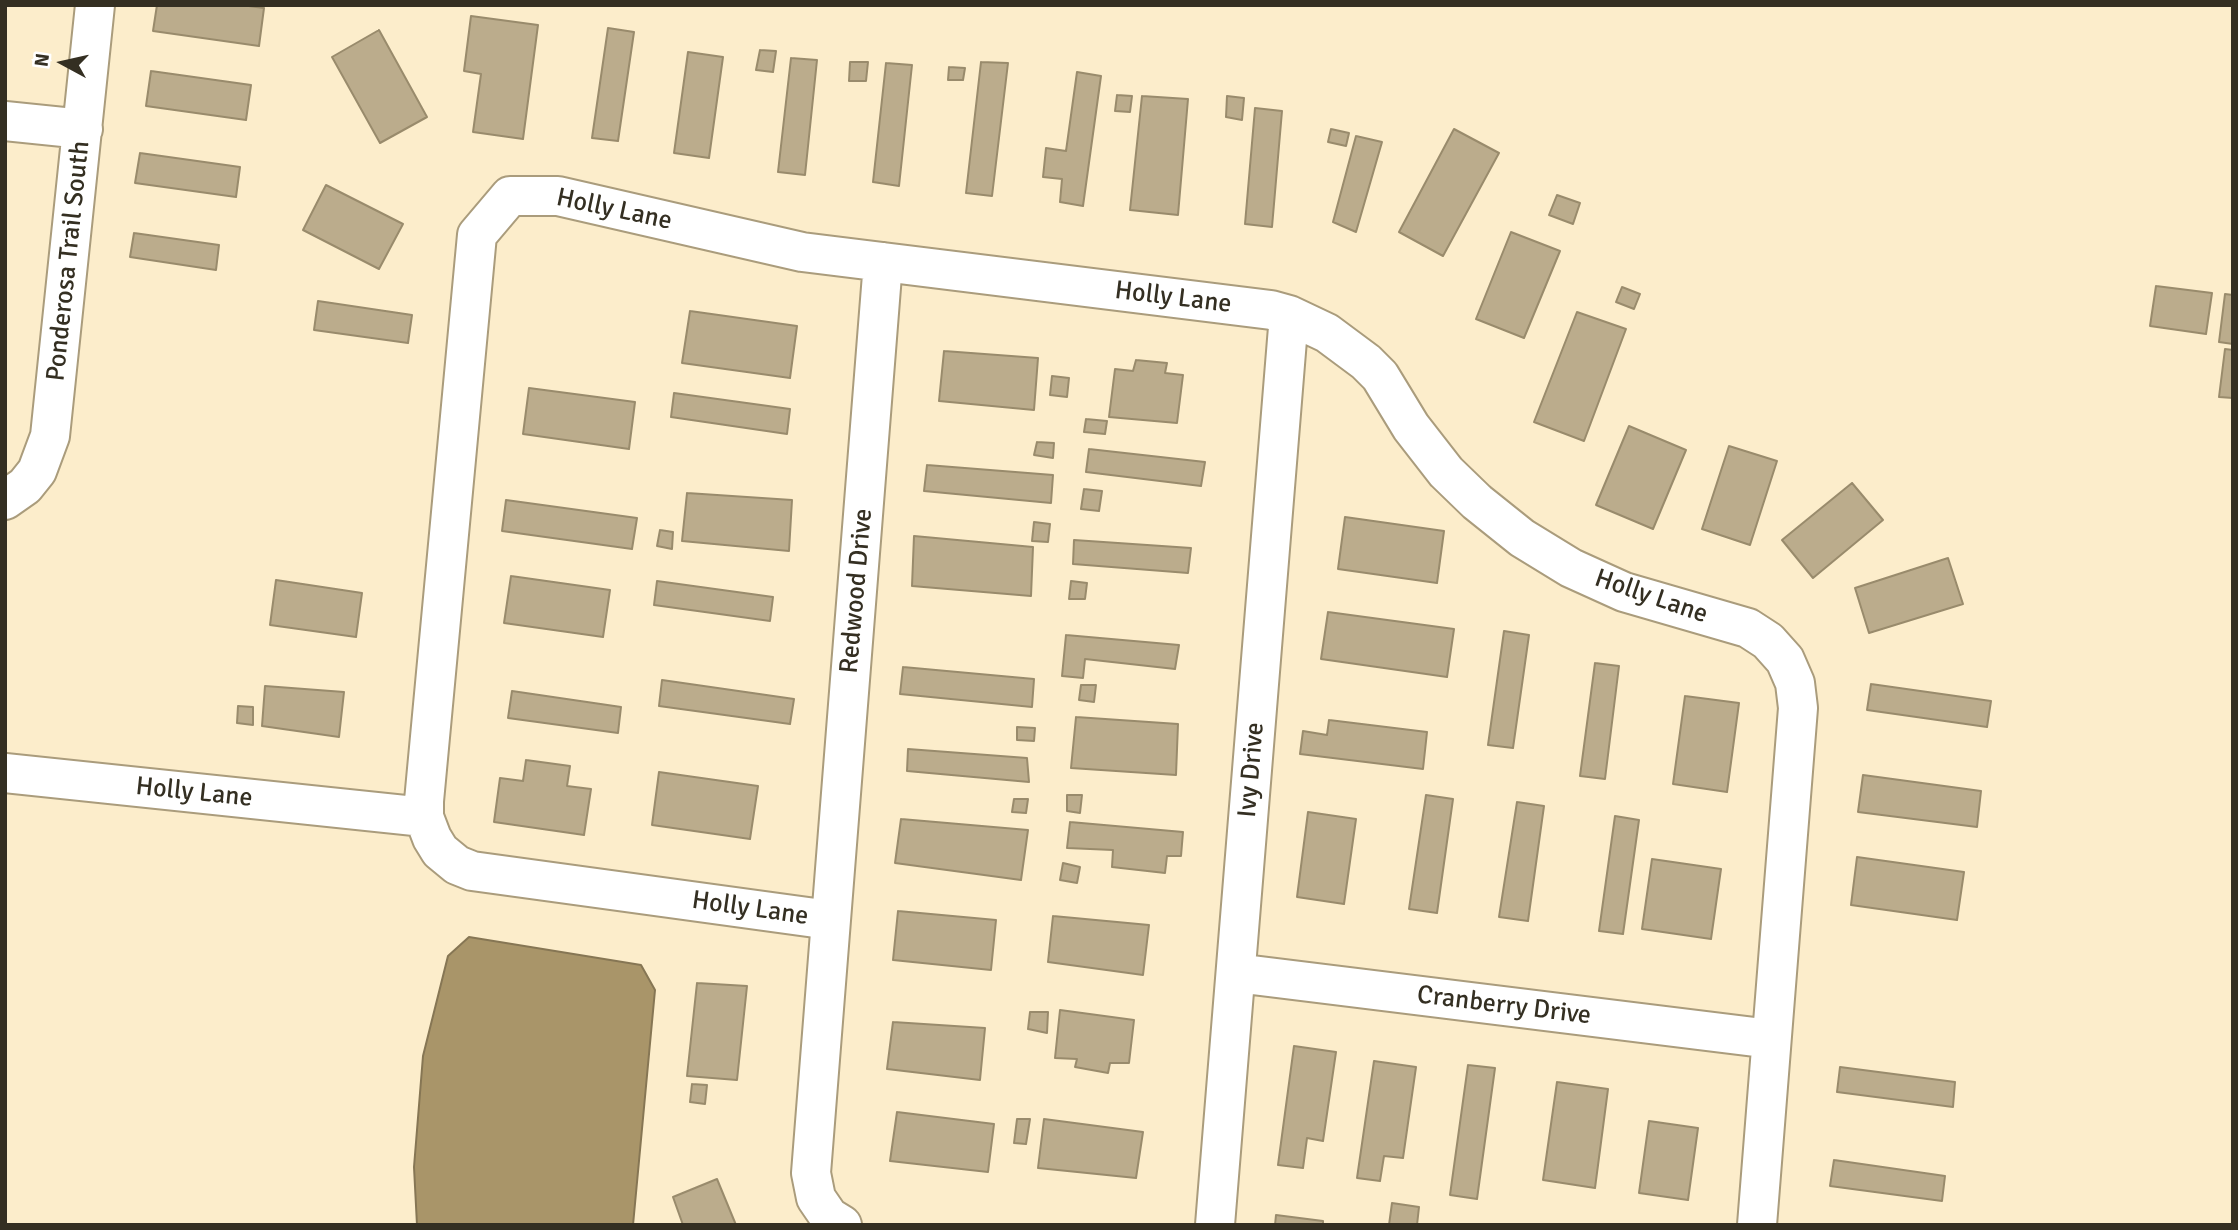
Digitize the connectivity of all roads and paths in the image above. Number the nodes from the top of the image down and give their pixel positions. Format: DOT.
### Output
graph roads {
  1 [pos="95,5"];
  2 [pos="5,121"];
  3 [pos="83,129"];
  4 [pos="883,262"];
  5 [pos="1289,316"];
  6 [pos="5,500"];
  7 [pos="5,773"];
  8 [pos="424,817"];
  9 [pos="830,920"];
  10 [pos="1236,973"];
  11 [pos="1771,1039"];
  12 [pos="842,1225"];
  13 [pos="1215,1225"];
  14 [pos="1757,1225"];
  1 -- 3 [label="street, Ponderosa Trail South"];
  2 -- 3 [label="street"];
  3 -- 6 [label="street, Ponderosa Trail South"];
  4 -- 5 [label="street, Holly Lane"];
  4 -- 8 [label="street, Holly Lane"];
  4 -- 9 [label="street, Redwood Drive"];
  5 -- 10 [label="street, Ivy Drive"];
  5 -- 11 [label="street, Holly Lane"];
  7 -- 8 [label="street, Holly Lane"];
  8 -- 9 [label="street, Holly Lane"];
  9 -- 12 [label="street, Holly Lane"];
  10 -- 11 [label="street, Cranberry Drive"];
  10 -- 13 [label="street, Ivy Drive"];
  11 -- 14 [label="street, Holly Lane"];
}
